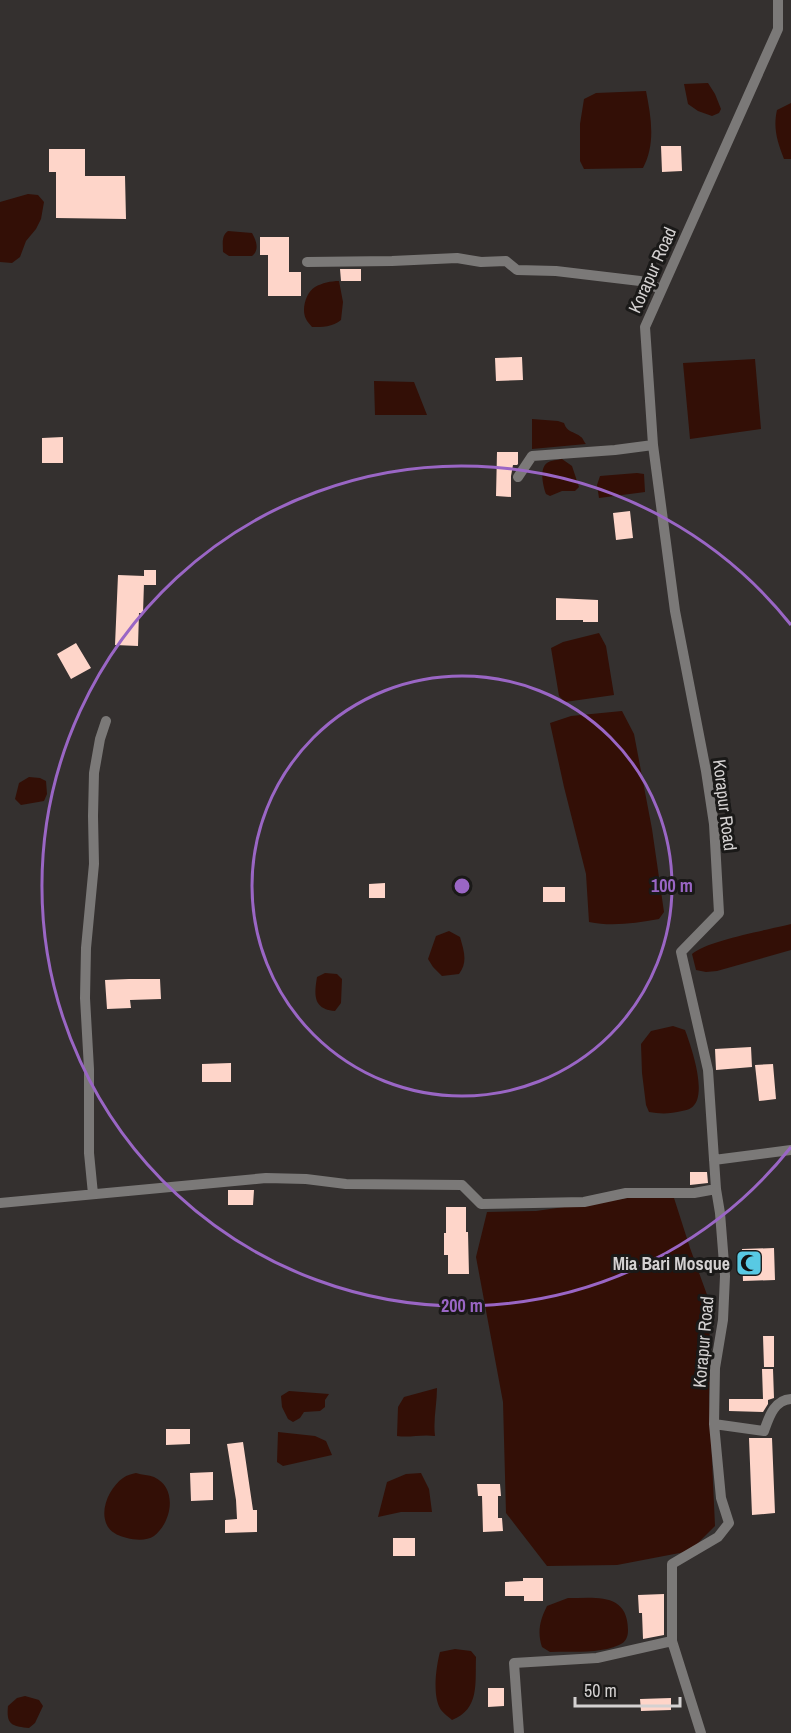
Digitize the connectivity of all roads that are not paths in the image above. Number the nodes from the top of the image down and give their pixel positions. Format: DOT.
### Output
graph roads {
  1 [pos="778,0"];
  2 [pos="307,262"];
  3 [pos="661,289"];
  4 [pos="653,445"];
  5 [pos="518,477"];
  6 [pos="106,721"];
  7 [pos="791,1150"];
  8 [pos="714,1160"];
  9 [pos="716,1189"];
  10 [pos="93,1194"];
  11 [pos="0,1203"];
  12 [pos="791,1399"];
  13 [pos="714,1424"];
  14 [pos="672,1641"];
  15 [pos="519,1733"];
  16 [pos="701,1733"];
  1 -- 3 [label="street, Korapur Road"];
  2 -- 3 [label="street"];
  3 -- 4 [label="street, Korapur Road"];
  4 -- 5 [label="street"];
  4 -- 8 [label="street, Korapur Road"];
  6 -- 10 [label="street"];
  7 -- 8 [label="street"];
  8 -- 9 [label="street, Korapur Road"];
  9 -- 10 [label="street"];
  9 -- 13 [label="street, Korapur Road"];
  10 -- 11 [label="street"];
  12 -- 13 [label="street"];
  13 -- 14 [label="street, Korapur Road"];
  14 -- 15 [label="street"];
  14 -- 16 [label="street, Korapur Road"];
}
